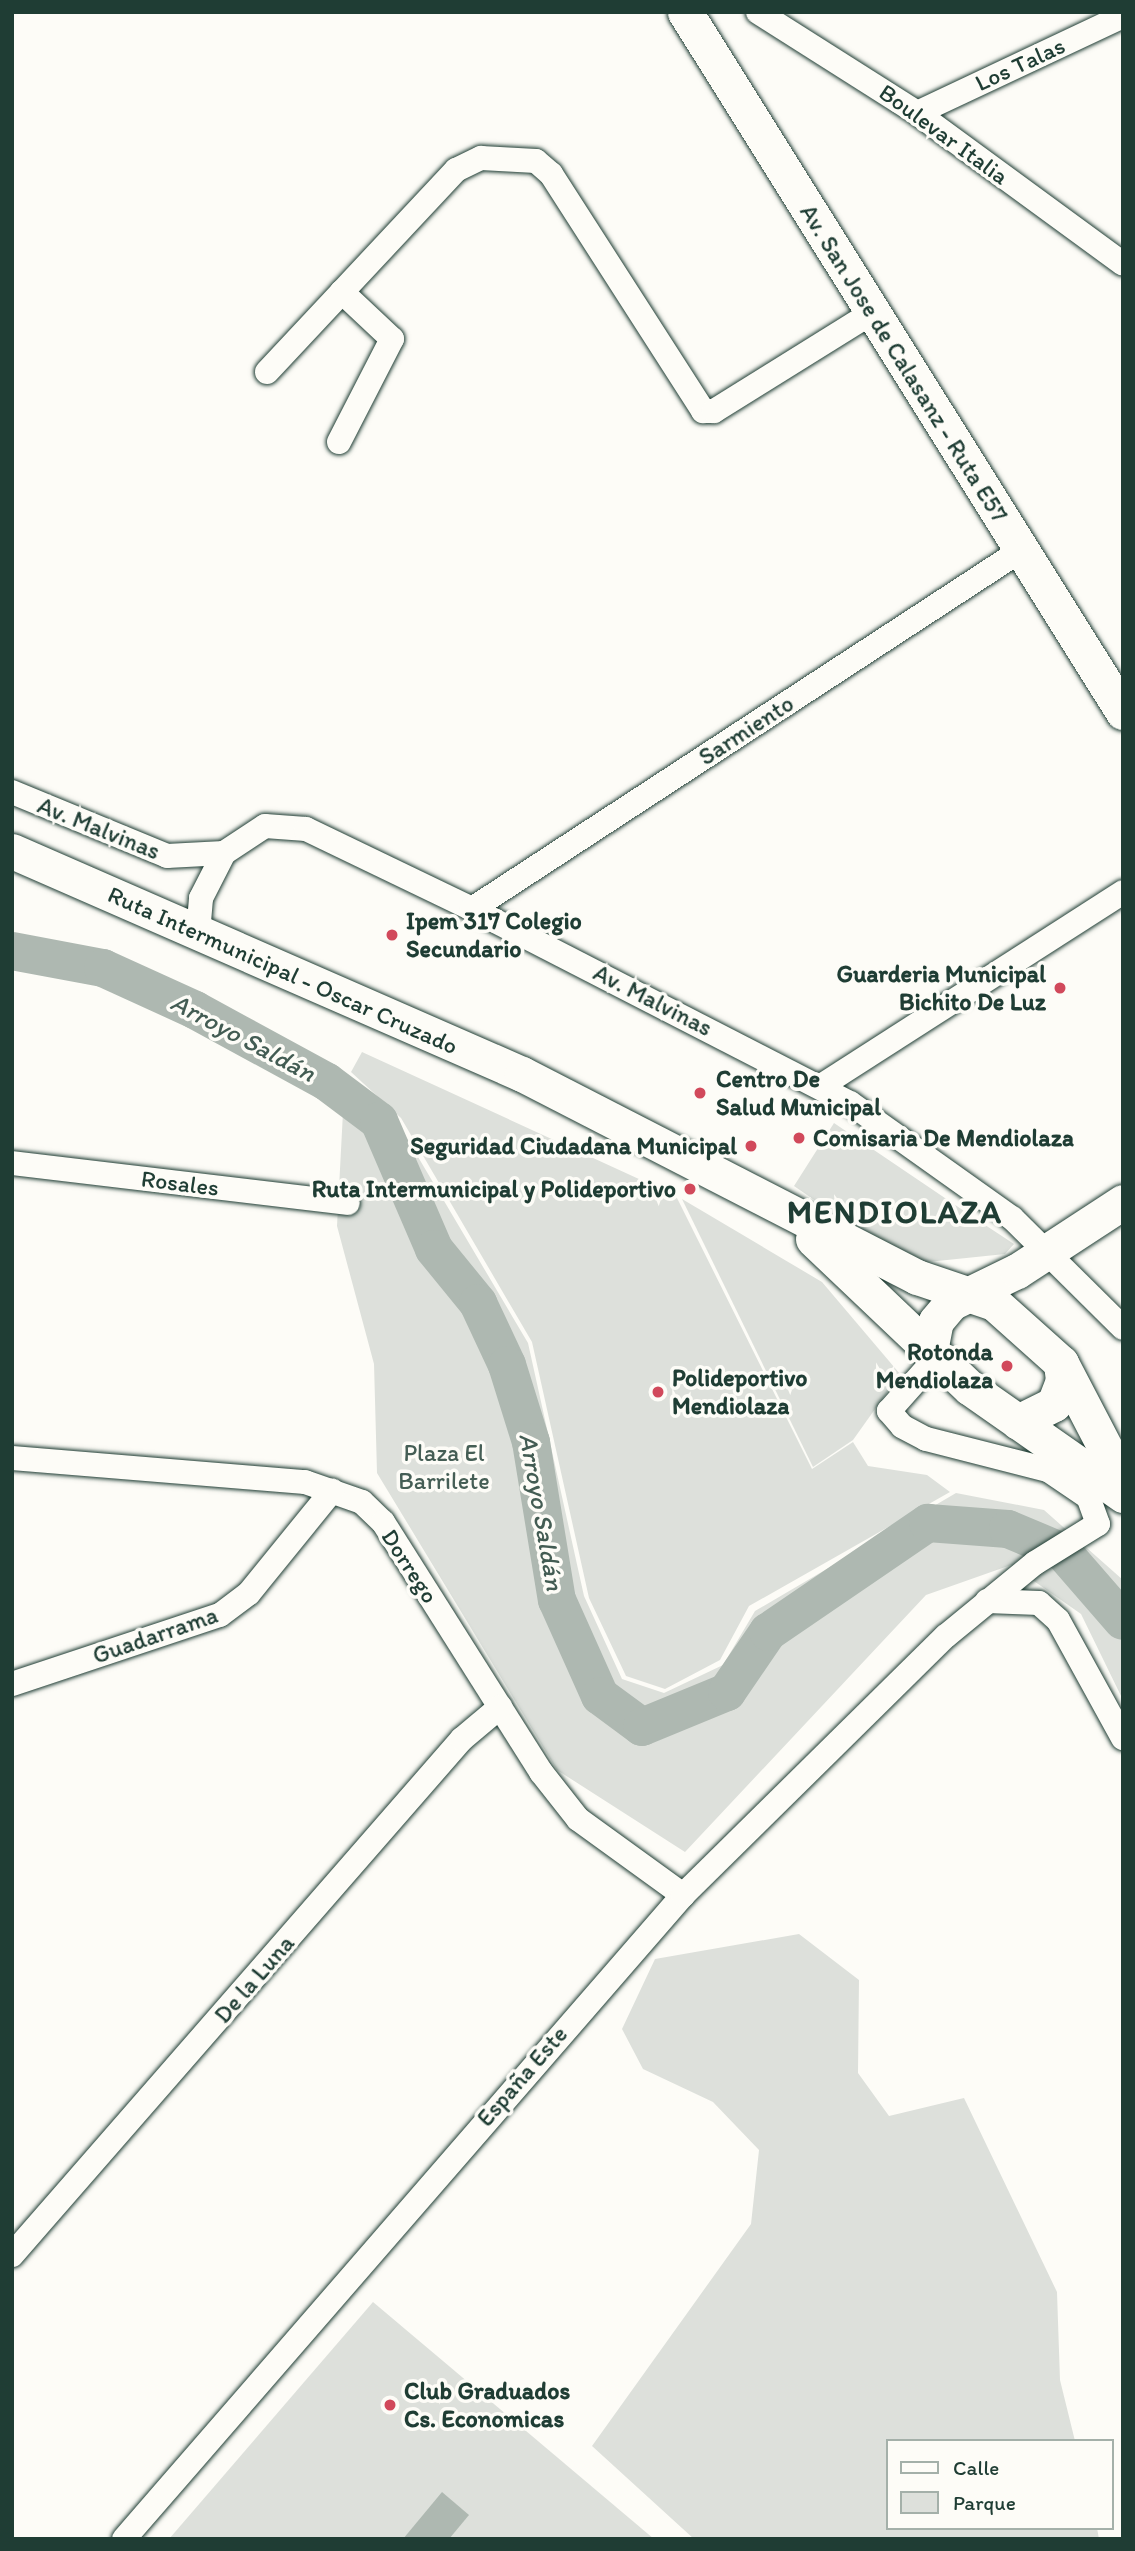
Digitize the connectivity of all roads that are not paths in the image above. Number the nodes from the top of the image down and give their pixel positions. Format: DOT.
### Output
graph roads {
  1 [pos="685,12"];
  2 [pos="758,12"];
  3 [pos="1123,16"];
  4 [pos="917,113"];
  5 [pos="1123,264"];
  6 [pos="342,292"];
  7 [pos="873,312"];
  8 [pos="267,372"];
  9 [pos="338,442"];
  10 [pos="1020,551"];
  11 [pos="1123,712"];
  12 [pos="12,792"];
  13 [pos="12,851"];
  14 [pos="224,853"];
  15 [pos="12,875"];
  16 [pos="1123,892"];
  17 [pos="472,909"];
  18 [pos="198,933"];
  19 [pos="821,1086"];
  20 [pos="551,1093"];
  21 [pos="12,1163"];
  22 [pos="1123,1202"];
  23 [pos="348,1203"];
  24 [pos="770,1203"];
  25 [pos="1048,1250"];
  26 [pos="974,1294"];
  27 [pos="1123,1328"];
  28 [pos="934,1351"];
  29 [pos="1055,1356"];
  30 [pos="1018,1422"];
  31 [pos="12,1458"];
  32 [pos="1123,1482"];
  33 [pos="332,1491"];
  34 [pos="1123,1495"];
  35 [pos="986,1601"];
  36 [pos="12,1684"];
  37 [pos="499,1706"];
  38 [pos="1123,1738"];
  39 [pos="683,1895"];
  40 [pos="12,2255"];
  41 [pos="124,2539"];
  1 -- 7 [label="main road, Av. San Jose de Calasanz - Ruta E57"];
  2 -- 4 [label="street, Boulevar Italia"];
  3 -- 4 [label="street, Los Talas"];
  4 -- 5 [label="street, Boulevar Italia"];
  6 -- 7 [label="street"];
  6 -- 8 [label="street"];
  6 -- 9 [label="street"];
  7 -- 10 [label="main road, Av. San Jose de Calasanz - Ruta E57"];
  10 -- 11 [label="main road, Av. San Jose de Calasanz - Ruta E57"];
  10 -- 17 [label="street, Sarmiento"];
  12 -- 14 [label="street, Av. Malvinas"];
  13 -- 18 [label="main road, Ruta Intermunicipal - Oscar Cruzado"];
  14 -- 17 [label="street, Av. Malvinas"];
  14 -- 18 [label="street"];
  15 -- 20 [label="main road, Ruta Intermunicipal - Oscar Cruzado"];
  16 -- 19 [label="street"];
  17 -- 19 [label="street, Av. Malvinas"];
  18 -- 20 [label="main road, Ruta Intermunicipal - Oscar Cruzado"];
  19 -- 25 [label="street, Av. Malvinas"];
  20 -- 24 [label="main road, Ruta Intermunicipal - Oscar Cruzado"];
  21 -- 23 [label="street, Rosales"];
  22 -- 25 [label="main road"];
  24 -- 26 [label="main road, Ruta Intermunicipal - Oscar Cruzado"];
  24 -- 28 [label="main road, Ruta Intermunicipal - Oscar Cruzado"];
  25 -- 26 [label="main road"];
  25 -- 27 [label="street, Av. Malvinas"];
  25 -- 29 [label="main road"];
  26 -- 28 [label="main road"];
  26 -- 29 [label="main road, Ruta Intermunicipal - Oscar Cruzado"];
  28 -- 30 [label="main road, Ruta Intermunicipal - Oscar Cruzado"];
  28 -- 35 [label="street, España Este"];
  29 -- 30 [label="main road"];
  29 -- 32 [label="main road, Ruta Intermunicipal - Oscar Cruzado"];
  30 -- 34 [label="main road, Ruta Intermunicipal - Oscar Cruzado"];
  31 -- 33 [label="street, Dorrego"];
  33 -- 36 [label="street, Guadarrama"];
  33 -- 37 [label="street, Dorrego"];
  35 -- 38 [label="street"];
  35 -- 39 [label="street, España Este"];
  37 -- 39 [label="street, Dorrego"];
  37 -- 40 [label="street, De la Luna"];
  39 -- 41 [label="street, España Este"];
}
